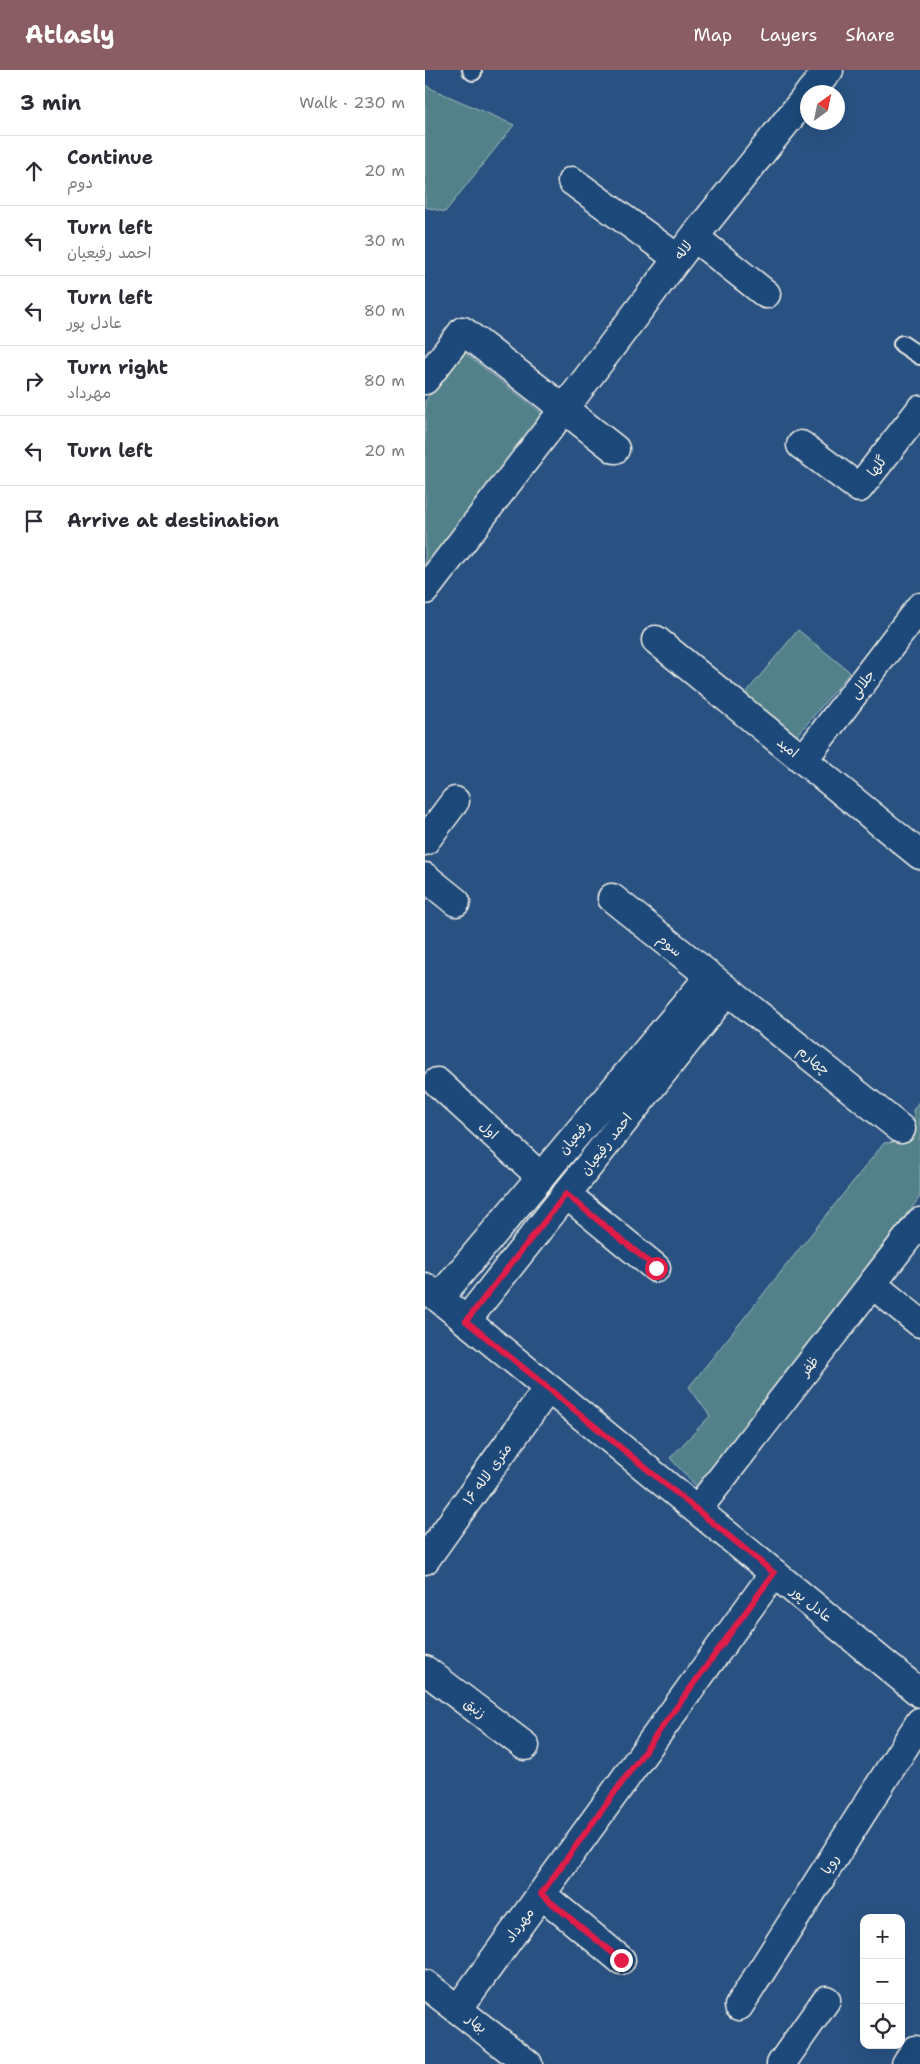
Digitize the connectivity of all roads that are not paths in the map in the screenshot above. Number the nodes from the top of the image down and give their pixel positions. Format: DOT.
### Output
graph roads {
  1 [pos="829,70"];
  2 [pos="816,85"];
  3 [pos="800,105"];
  4 [pos="572,181"];
  5 [pos="694,237"];
  6 [pos="677,258"];
  7 [pos="766,294"];
  8 [pos="902,344"];
  9 [pos="920,356"];
  10 [pos="425,380"];
  11 [pos="565,409"];
  12 [pos="920,410"];
  13 [pos="801,445"];
  14 [pos="615,448"];
  15 [pos="425,590"];
  16 [pos="920,607"];
  17 [pos="656,640"];
  18 [pos="803,760"];
  19 [pos="455,801"];
  20 [pos="425,840"];
  21 [pos="920,854"];
  22 [pos="425,877"];
  23 [pos="612,898"];
  24 [pos="456,902"];
  25 [pos="719,984"];
  26 [pos="437,1082"];
  27 [pos="901,1129"];
  28 [pos="541,1177"];
  29 [pos="566,1194"];
  30 [pos="920,1222"];
  31 [pos="656,1268"];
  32 [pos="872,1284"];
  33 [pos="432,1293"];
  34 [pos="466,1321"];
  35 [pos="920,1323"];
  36 [pos="548,1388"];
  37 [pos="697,1510"];
  38 [pos="425,1560"];
  39 [pos="774,1573"];
  40 [pos="425,1670"];
  41 [pos="920,1693"];
  42 [pos="920,1722"];
  43 [pos="525,1746"];
  44 [pos="541,1894"];
  45 [pos="621,1960"];
  46 [pos="425,1984"];
  47 [pos="826,2000"];
  48 [pos="739,2006"];
  49 [pos="458,2009"];
  50 [pos="527,2064"];
  51 [pos="781,2064"];
  1 -- 2 [label="street"];
  3 -- 5 [label="street, لاله"];
  4 -- 6 [label="street"];
  5 -- 6 [label="street, لاله"];
  5 -- 7 [label="street"];
  6 -- 11 [label="street, لاله"];
  8 -- 9 [label="lane"];
  10 -- 11 [label="street"];
  11 -- 14 [label="street"];
  11 -- 15 [label="street, لاله"];
  12 -- 13 [label="street, گلها"];
  16 -- 18 [label="street, جلالی"];
  17 -- 18 [label="street, امید"];
  18 -- 21 [label="street, امید"];
  19 -- 20 [label="street"];
  22 -- 24 [label="street"];
  23 -- 25 [label="street, سوم"];
  25 -- 27 [label="street, چهارم"];
  25 -- 28 [label="street, رفیعیان"];
  25 -- 29 [label="street, احمد رفیعیان"];
  26 -- 28 [label="street, اول"];
  28 -- 33 [label="street, رفیعیان"];
  29 -- 31 [label="street"];
  29 -- 34 [label="street, احمد رفیعیان"];
  30 -- 32 [label="street, ظفر"];
  32 -- 35 [label="street"];
  32 -- 37 [label="street, ظفر"];
  33 -- 34 [label="street, عادل پور"];
  34 -- 36 [label="street, عادل پور"];
  36 -- 37 [label="street, عادل پور"];
  36 -- 38 [label="street, ۱۶ متری لاله"];
  37 -- 39 [label="street, عادل پور"];
  39 -- 41 [label="street, عادل پور"];
  39 -- 44 [label="street, مهرداد"];
  40 -- 43 [label="street, زنبق"];
  42 -- 48 [label="street, رویا"];
  44 -- 45 [label="street"];
  44 -- 49 [label="street, مهرداد"];
  46 -- 49 [label="street, بهار"];
  47 -- 51 [label="street"];
  49 -- 50 [label="street, بهار"];
}
